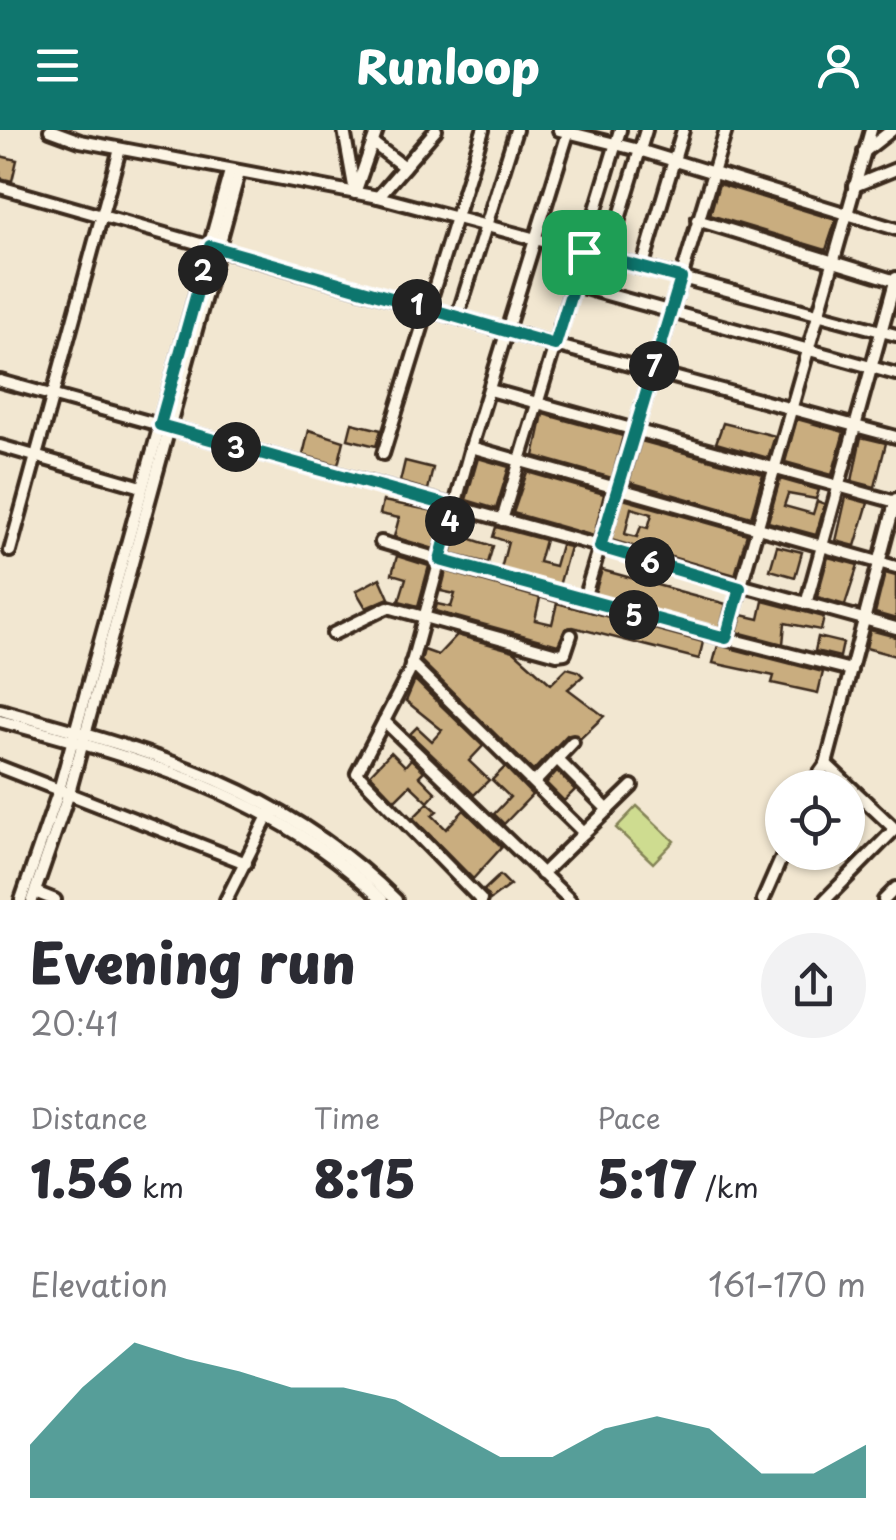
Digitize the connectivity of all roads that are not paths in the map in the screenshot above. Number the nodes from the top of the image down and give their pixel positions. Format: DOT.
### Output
graph roads {
  1 [pos="50,130"];
  2 [pos="344,130"];
  3 [pos="377,130"];
  4 [pos="436,130"];
  5 [pos="483,130"];
  6 [pos="516,130"];
  7 [pos="620,130"];
  8 [pos="646,130"];
  9 [pos="683,130"];
  10 [pos="726,130"];
  11 [pos="871,130"];
  12 [pos="892,130"];
  13 [pos="563,131"];
  14 [pos="372,143"];
  15 [pos="616,144"];
  16 [pos="120,149"];
  17 [pos="639,150"];
  18 [pos="864,153"];
  19 [pos="673,162"];
  20 [pos="404,167"];
  21 [pos="896,168"];
  22 [pos="234,172"];
  23 [pos="711,175"];
  24 [pos="854,186"];
  25 [pos="0,187"];
  26 [pos="355,192"];
  27 [pos="378,197"];
  28 [pos="845,214"];
  29 [pos="100,215"];
  30 [pos="454,217"];
  31 [pos="697,220"];
  32 [pos="486,226"];
  33 [pos="896,229"];
  34 [pos="536,239"];
  35 [pos="214,247"];
  36 [pos="584,252"];
  37 [pos="608,258"];
  38 [pos="831,263"];
  39 [pos="642,268"];
  40 [pos="681,278"];
  41 [pos="896,280"];
  42 [pos="574,285"];
  43 [pos="426,307"];
  44 [pos="671,312"];
  45 [pos="817,314"];
  46 [pos="458,315"];
  47 [pos="507,330"];
  48 [pos="881,331"];
  49 [pos="896,335"];
  50 [pos="555,345"];
  51 [pos="807,350"];
  52 [pos="871,368"];
  53 [pos="654,369"];
  54 [pos="896,374"];
  55 [pos="0,381"];
  56 [pos="490,390"];
  57 [pos="51,396"];
  58 [pos="537,402"];
  59 [pos="791,407"];
  60 [pos="856,424"];
  61 [pos="164,426"];
  62 [pos="635,429"];
  63 [pos="896,437"];
  64 [pos="0,446"];
  65 [pos="472,447"];
  66 [pos="383,454"];
  67 [pos="35,456"];
  68 [pos="521,461"];
  69 [pos="774,466"];
  70 [pos="840,484"];
  71 [pos="142,487"];
  72 [pos="617,488"];
  73 [pos="896,501"];
  74 [pos="454,507"];
  75 [pos="502,520"];
  76 [pos="757,528"];
  77 [pos="381,542"];
  78 [pos="822,546"];
  79 [pos="600,547"];
  80 [pos="10,550"];
  81 [pos="440,560"];
  82 [pos="879,562"];
  83 [pos="896,567"];
  84 [pos="740,588"];
  85 [pos="583,602"];
  86 [pos="806,604"];
  87 [pos="424,616"];
  88 [pos="864,620"];
  89 [pos="896,628"];
  90 [pos="333,634"];
  91 [pos="571,635"];
  92 [pos="726,638"];
  93 [pos="411,663"];
  94 [pos="851,670"];
  95 [pos="0,710"];
  96 [pos="0,720"];
  97 [pos="384,721"];
  98 [pos="77,737"];
  99 [pos="573,742"];
  100 [pos="557,759"];
  101 [pos="826,764"];
  102 [pos="0,767"];
  103 [pos="822,770"];
  104 [pos="534,783"];
  105 [pos="632,786"];
  106 [pos="64,792"];
  107 [pos="608,810"];
  108 [pos="270,814"];
  109 [pos="896,829"];
  110 [pos="584,833"];
  111 [pos="246,863"];
  112 [pos="778,870"];
  113 [pos="542,874"];
  114 [pos="896,888"];
  115 [pos="34,896"];
  116 [pos="768,898"];
  117 [pos="21,900"];
  118 [pos="55,900"];
  119 [pos="226,900"];
  120 [pos="382,900"];
  121 [pos="396,900"];
  122 [pos="481,900"];
  123 [pos="570,900"];
  124 [pos="825,900"];
  125 [pos="884,900"];
  1 -- 16 [label="street"];
  2 -- 26 [label="street"];
  3 -- 14 [label="street"];
  4 -- 20 [label="street"];
  5 -- 30 [label="street"];
  6 -- 32 [label="street"];
  7 -- 15 [label="street"];
  8 -- 17 [label="street"];
  9 -- 19 [label="street"];
  10 -- 23 [label="street"];
  11 -- 18 [label="street"];
  12 -- 18 [label="street"];
  13 -- 15 [label="street"];
  13 -- 34 [label="street"];
  14 -- 20 [label="street"];
  14 -- 26 [label="street"];
  15 -- 17 [label="street"];
  15 -- 36 [label="street"];
  16 -- 22 [label="street"];
  16 -- 29 [label="street"];
  17 -- 19 [label="street"];
  17 -- 37 [label="street"];
  18 -- 24 [label="street"];
  19 -- 23 [label="street"];
  19 -- 39 [label="street"];
  20 -- 27 [label="street"];
  21 -- 24 [label="street"];
  22 -- 26 [label="street"];
  22 -- 35 [label="street"];
  23 -- 28 [label="street"];
  23 -- 31 [label="street"];
  24 -- 28 [label="street"];
  25 -- 29 [label="street"];
  26 -- 27 [label="street"];
  27 -- 30 [label="street"];
  28 -- 33 [label="street"];
  28 -- 38 [label="street"];
  29 -- 35 [label="street"];
  29 -- 57 [label="street"];
  30 -- 32 [label="street"];
  30 -- 43 [label="street"];
  31 -- 38 [label="street"];
  31 -- 40 [label="street"];
  32 -- 34 [label="street"];
  32 -- 46 [label="street"];
  34 -- 36 [label="street"];
  34 -- 47 [label="street"];
  35 -- 43 [label="street"];
  35 -- 61 [label="street"];
  36 -- 37 [label="street"];
  36 -- 42 [label="street"];
  37 -- 39 [label="street"];
  38 -- 41 [label="street"];
  38 -- 45 [label="street"];
  39 -- 40 [label="street"];
  40 -- 44 [label="street"];
  40 -- 45 [label="street"];
  41 -- 48 [label="street"];
  42 -- 44 [label="street"];
  42 -- 50 [label="street"];
  43 -- 46 [label="street"];
  43 -- 66 [label="street"];
  44 -- 51 [label="street"];
  44 -- 53 [label="street"];
  45 -- 48 [label="street"];
  45 -- 51 [label="street"];
  46 -- 47 [label="street"];
  47 -- 50 [label="street"];
  47 -- 56 [label="street"];
  48 -- 49 [label="street"];
  48 -- 52 [label="street"];
  50 -- 53 [label="street"];
  50 -- 58 [label="street"];
  51 -- 52 [label="street"];
  51 -- 59 [label="street"];
  52 -- 54 [label="street"];
  52 -- 60 [label="street"];
  53 -- 59 [label="street"];
  53 -- 62 [label="street"];
  55 -- 57 [label="street"];
  56 -- 58 [label="street"];
  56 -- 65 [label="street"];
  57 -- 61 [label="street"];
  57 -- 67 [label="street"];
  58 -- 62 [label="street"];
  58 -- 68 [label="street"];
  59 -- 60 [label="street"];
  59 -- 69 [label="street"];
  60 -- 63 [label="street"];
  60 -- 70 [label="street"];
  61 -- 71 [label="street"];
  61 -- 74 [label="street"];
  61 -- 98 [label="street"];
  62 -- 69 [label="street"];
  62 -- 72 [label="street"];
  64 -- 67 [label="street"];
  65 -- 68 [label="street"];
  65 -- 74 [label="street"];
  67 -- 71 [label="street"];
  67 -- 80 [label="street"];
  68 -- 72 [label="street"];
  68 -- 75 [label="street"];
  69 -- 70 [label="street"];
  69 -- 76 [label="street"];
  70 -- 73 [label="street"];
  70 -- 78 [label="street"];
  71 -- 98 [label="street"];
  72 -- 76 [label="street"];
  72 -- 79 [label="street"];
  73 -- 82 [label="street"];
  74 -- 75 [label="street"];
  74 -- 81 [label="street"];
  75 -- 79 [label="street"];
  76 -- 78 [label="street"];
  76 -- 84 [label="street"];
  77 -- 81 [label="street"];
  78 -- 82 [label="street"];
  78 -- 86 [label="street"];
  79 -- 84 [label="street"];
  79 -- 85 [label="street"];
  81 -- 85 [label="street"];
  81 -- 87 [label="street"];
  82 -- 83 [label="street"];
  82 -- 88 [label="street"];
  84 -- 86 [label="street"];
  84 -- 92 [label="street"];
  85 -- 92 [label="street"];
  86 -- 88 [label="street"];
  87 -- 90 [label="street"];
  87 -- 91 [label="street"];
  87 -- 93 [label="street"];
  88 -- 89 [label="street"];
  88 -- 94 [label="street"];
  92 -- 94 [label="street"];
  93 -- 97 [label="street"];
  93 -- 104 [label="street"];
  94 -- 101 [label="street"];
  95 -- 98 [label="street"];
  96 -- 98 [label="street"];
  97 -- 113 [label="street"];
  97 -- 122 [label="street"];
  98 -- 106 [label="street"];
  98 -- 108 [label="street"];
  98 -- 121 [label="street"];
  99 -- 100 [label="street"];
  100 -- 104 [label="street"];
  100 -- 107 [label="street"];
  101 -- 103 [label="street"];
  101 -- 109 [label="street"];
  102 -- 106 [label="street"];
  104 -- 110 [label="street"];
  105 -- 107 [label="street"];
  106 -- 111 [label="street"];
  106 -- 115 [label="street"];
  106 -- 117 [label="street"];
  107 -- 110 [label="street"];
  108 -- 111 [label="street"];
  108 -- 120 [label="street"];
  109 -- 124 [label="street"];
  110 -- 113 [label="street"];
  111 -- 119 [label="street"];
  112 -- 116 [label="street"];
  113 -- 123 [label="street"];
  114 -- 125 [label="street"];
  115 -- 118 [label="street"];
}
